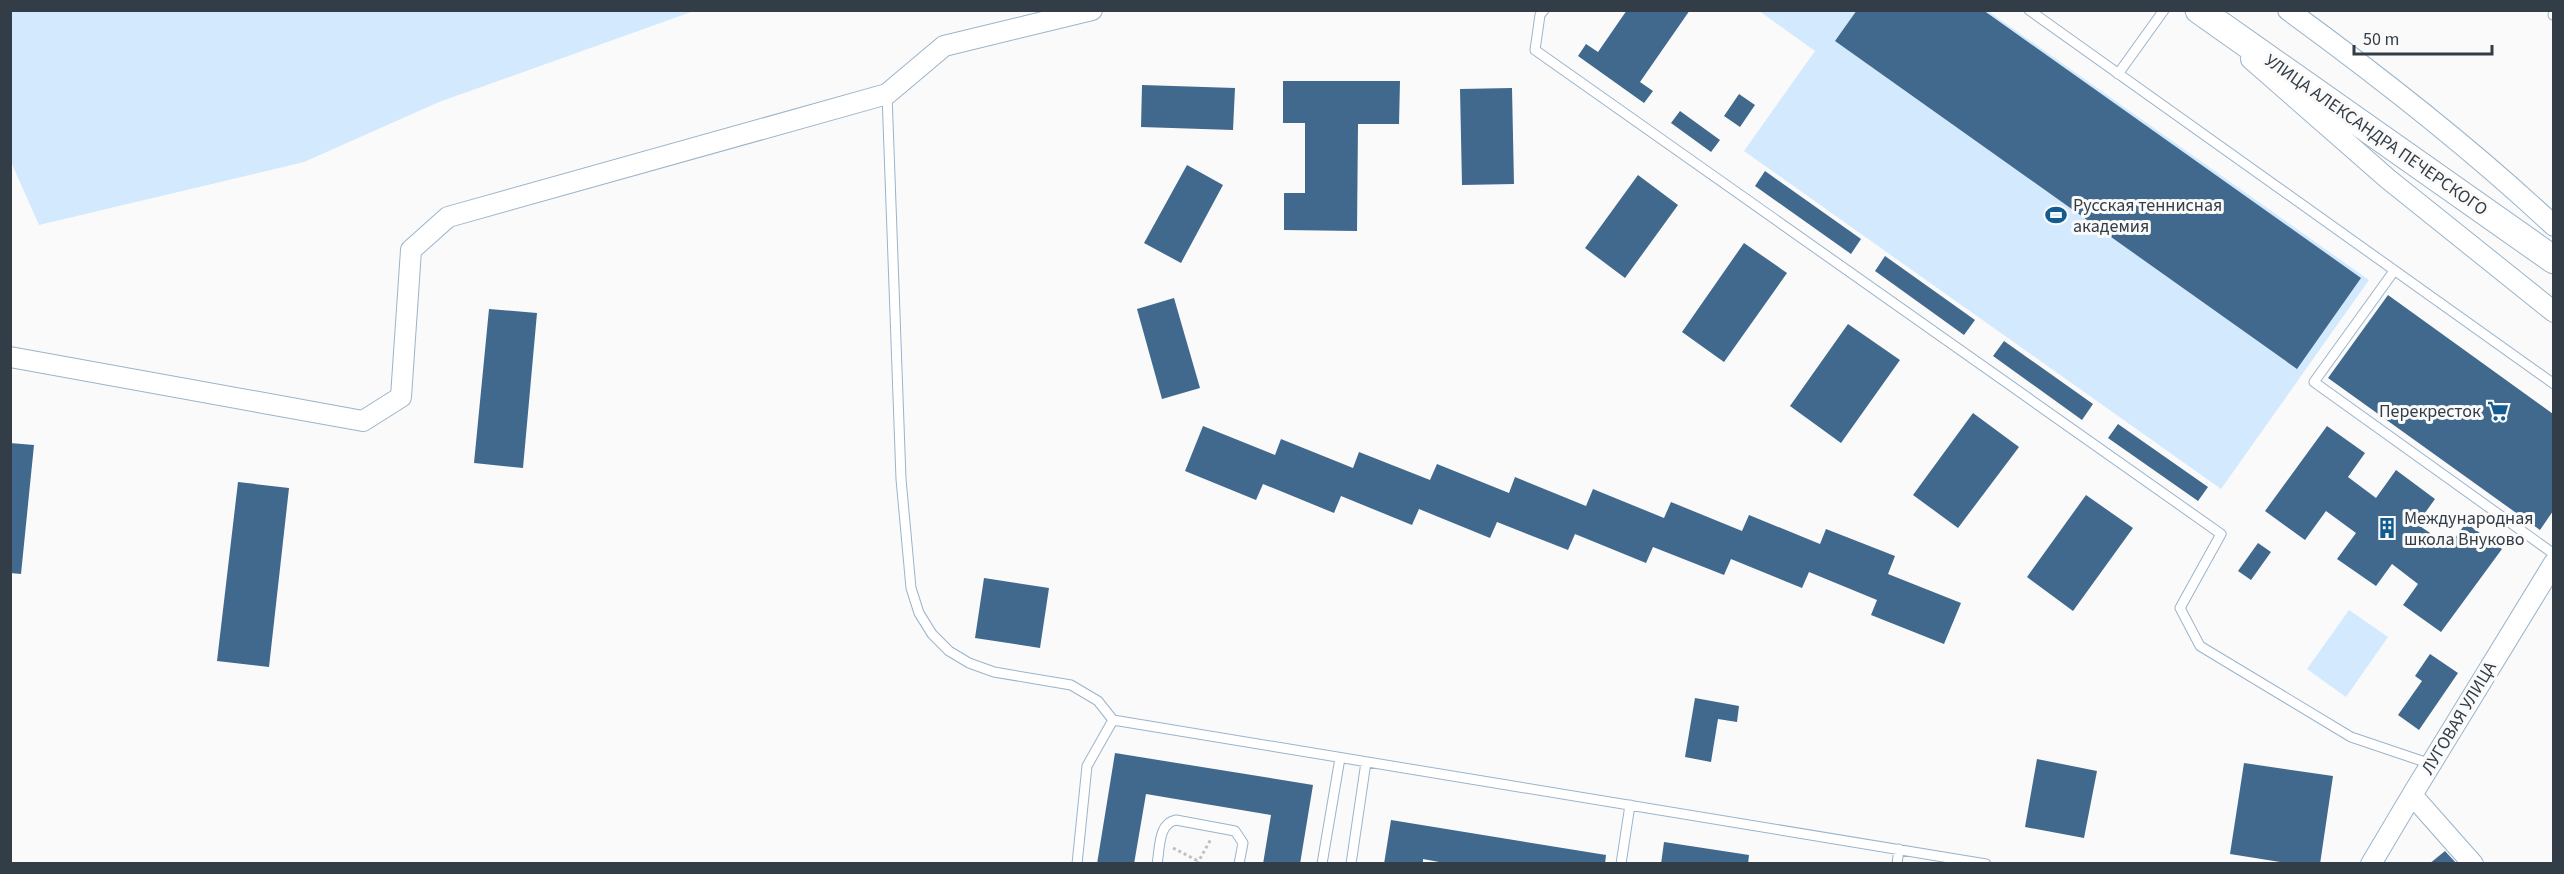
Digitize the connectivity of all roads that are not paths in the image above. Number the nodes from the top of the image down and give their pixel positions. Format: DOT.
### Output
graph roads {
  1 [pos="1092,10"];
  2 [pos="1544,10"];
  3 [pos="2029,10"];
  4 [pos="2164,10"];
  5 [pos="2199,10"];
  6 [pos="2288,10"];
  7 [pos="2118,74"];
  8 [pos="887,94"];
  9 [pos="2553,226"];
  10 [pos="2553,260"];
  11 [pos="2394,271"];
  12 [pos="2553,312"];
  13 [pos="10,357"];
  14 [pos="2553,384"];
  15 [pos="2553,554"];
  16 [pos="2553,563"];
  17 [pos="1113,720"];
  18 [pos="1340,758"];
  19 [pos="1366,762"];
  20 [pos="2431,764"];
  21 [pos="2412,795"];
  22 [pos="1630,805"];
  23 [pos="1899,849"];
  24 [pos="1077,864"];
  25 [pos="1157,864"];
  26 [pos="1239,864"];
  27 [pos="1322,864"];
  28 [pos="1351,864"];
  29 [pos="1620,864"];
  30 [pos="1897,864"];
  31 [pos="1986,864"];
  32 [pos="2371,864"];
  33 [pos="2473,864"];
  1 -- 8 [label="street"];
  2 -- 20 [label="lane"];
  3 -- 7 [label="lane"];
  4 -- 7 [label="lane"];
  5 -- 10 [label="main road, УЛИЦА АЛЕКСАНДРА ПЕЧЕРСКОГО"];
  5 -- 12 [label="street"];
  6 -- 9 [label="street"];
  7 -- 11 [label="lane"];
  8 -- 13 [label="street"];
  8 -- 17 [label="lane"];
  11 -- 14 [label="lane"];
  11 -- 15 [label="lane"];
  16 -- 20 [label="street, ЛУГОВАЯ УЛИЦА"];
  17 -- 18 [label="lane"];
  17 -- 24 [label="lane"];
  18 -- 19 [label="lane"];
  18 -- 27 [label="lane"];
  19 -- 22 [label="lane"];
  19 -- 28 [label="lane"];
  20 -- 21 [label="street, ЛУГОВАЯ УЛИЦА"];
  21 -- 32 [label="street"];
  21 -- 33 [label="street, ЛУГОВАЯ УЛИЦА"];
  22 -- 23 [label="lane"];
  22 -- 29 [label="lane"];
  23 -- 30 [label="lane"];
  23 -- 31 [label="lane"];
  25 -- 26 [label="lane"];
}
